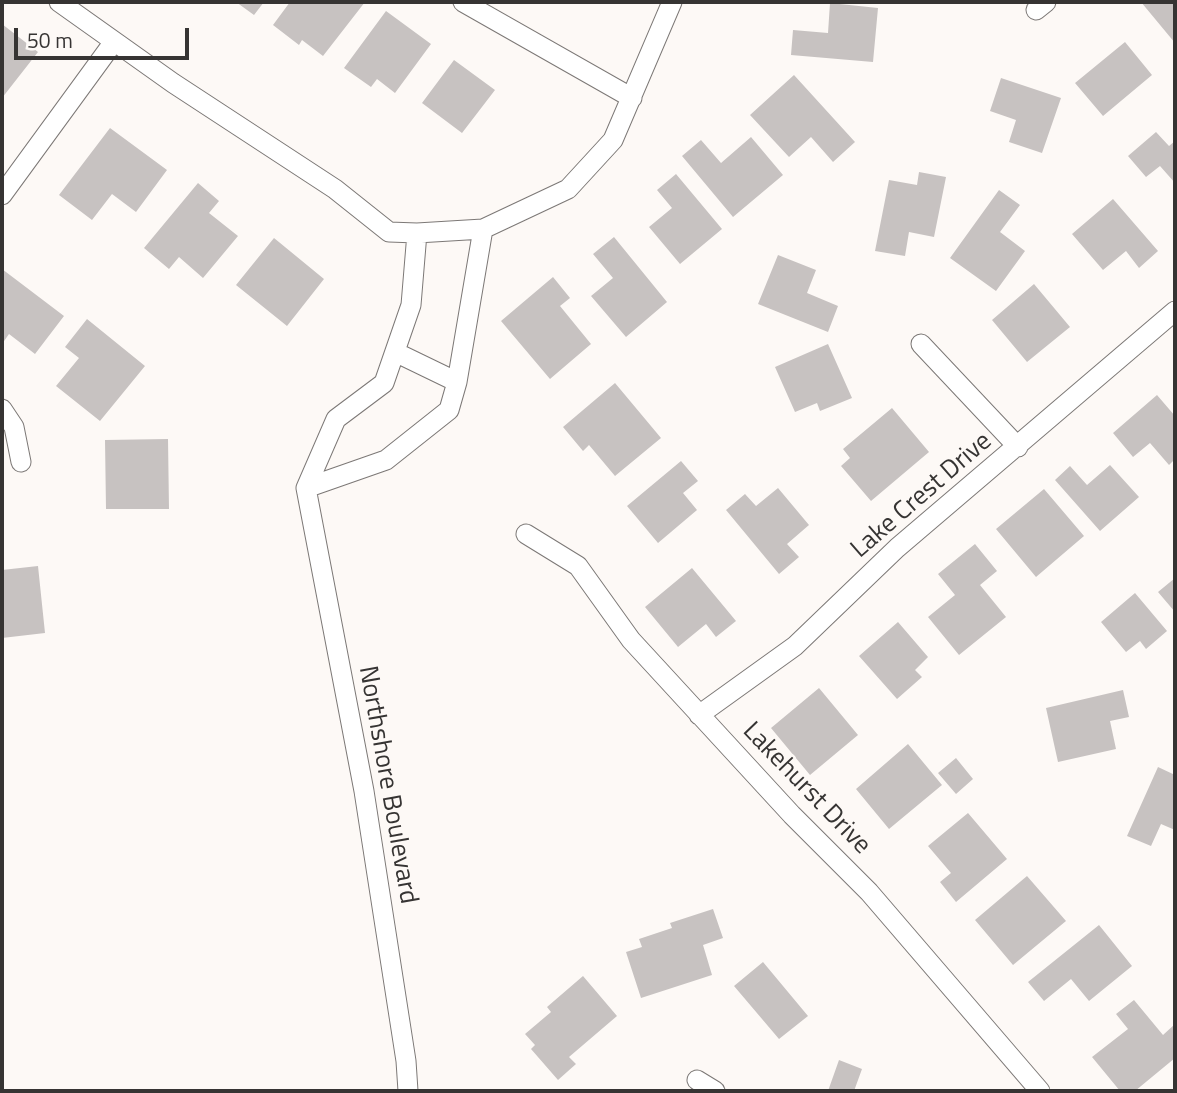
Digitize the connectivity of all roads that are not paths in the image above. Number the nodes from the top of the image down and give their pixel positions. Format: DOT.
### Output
graph roads {
  1 [pos="59,2"];
  2 [pos="463,2"];
  3 [pos="672,2"];
  4 [pos="113,43"];
  5 [pos="632,98"];
  6 [pos="2,195"];
  7 [pos="483,229"];
  8 [pos="417,233"];
  9 [pos="1175,311"];
  10 [pos="921,344"];
  11 [pos="395,352"];
  12 [pos="457,382"];
  13 [pos="2,409"];
  14 [pos="1018,447"];
  15 [pos="21,462"];
  16 [pos="306,488"];
  17 [pos="526,534"];
  18 [pos="699,715"];
  19 [pos="697,1080"];
  20 [pos="408,1091"];
  21 [pos="715,1091"];
  22 [pos="1040,1091"];
  1 -- 4 [label="street"];
  2 -- 5 [label="street"];
  3 -- 5 [label="street"];
  4 -- 6 [label="street"];
  4 -- 8 [label="street"];
  5 -- 7 [label="street"];
  7 -- 8 [label="street"];
  7 -- 12 [label="street"];
  8 -- 11 [label="street"];
  9 -- 14 [label="street, Lake Crest Drive"];
  10 -- 14 [label="street"];
  11 -- 12 [label="street"];
  11 -- 16 [label="street"];
  12 -- 16 [label="street"];
  13 -- 15 [label="street"];
  14 -- 18 [label="street, Lake Crest Drive"];
  16 -- 20 [label="street, Northshore Boulevard"];
  17 -- 18 [label="street, Lakehurst Drive"];
  18 -- 22 [label="street, Lakehurst Drive"];
  19 -- 21 [label="street"];
}
